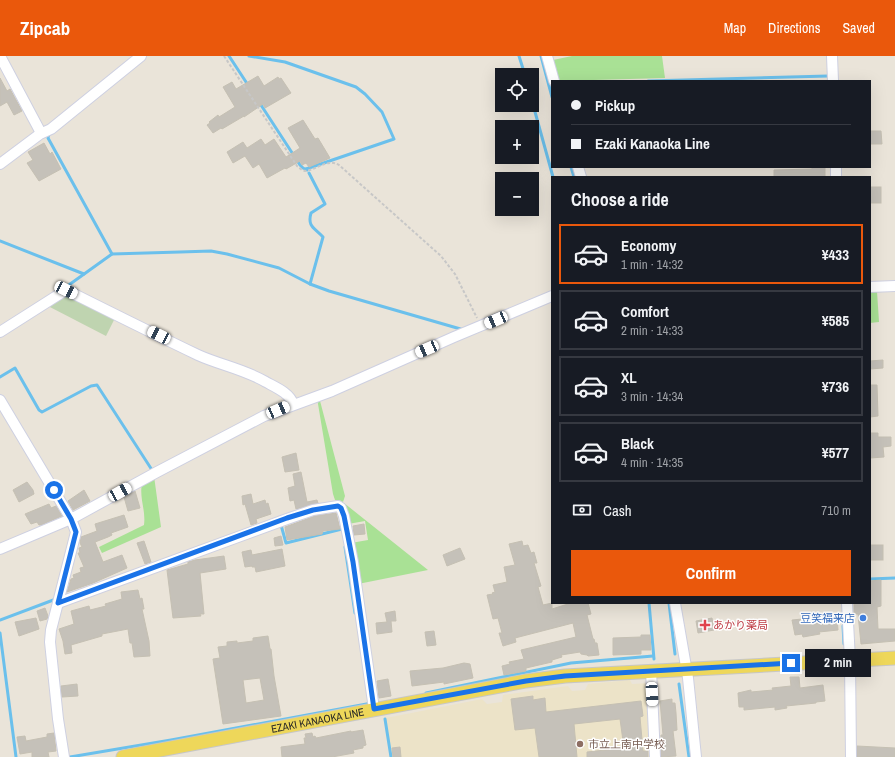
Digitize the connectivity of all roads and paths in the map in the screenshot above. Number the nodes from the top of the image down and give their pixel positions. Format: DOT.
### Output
graph roads {
  1 [pos="0,56"];
  2 [pos="141,56"];
  3 [pos="224,56"];
  4 [pos="547,56"];
  5 [pos="832,56"];
  6 [pos="554,80"];
  7 [pos="833,80"];
  8 [pos="44,132"];
  9 [pos="0,164"];
  10 [pos="895,286"];
  11 [pos="871,287"];
  12 [pos="551,296"];
  13 [pos="479,322"];
  14 [pos="0,332"];
  15 [pos="0,400"];
  16 [pos="292,401"];
  17 [pos="70,517"];
  18 [pos="0,549"];
  19 [pos="59,599"];
  20 [pos="675,604"];
  21 [pos="847,604"];
  22 [pos="895,658"];
  23 [pos="850,660"];
  24 [pos="687,668"];
  25 [pos="651,670"];
  26 [pos="374,705"];
  27 [pos="64,756"];
  28 [pos="123,757"];
  29 [pos="655,757"];
  30 [pos="696,757"];
  31 [pos="851,757"];
  1 -- 8 [label="street"];
  2 -- 8 [label="street"];
  3 -- 13 [label="path"];
  4 -- 6 [label="street"];
  5 -- 7 [label="street"];
  8 -- 9 [label="street"];
  10 -- 11 [label="street"];
  12 -- 16 [label="street"];
  14 -- 16 [label="street"];
  15 -- 17 [label="street"];
  16 -- 17 [label="street"];
  17 -- 18 [label="street"];
  17 -- 19 [label="street"];
  19 -- 26 [label="street"];
  19 -- 27 [label="street"];
  20 -- 24 [label="street"];
  21 -- 23 [label="street"];
  22 -- 23 [label="main road, EZAKI KANAOKA LINE"];
  23 -- 24 [label="main road, EZAKI KANAOKA LINE"];
  23 -- 31 [label="street"];
  24 -- 25 [label="main road, EZAKI KANAOKA LINE"];
  24 -- 30 [label="street"];
  25 -- 26 [label="main road, EZAKI KANAOKA LINE"];
  25 -- 29 [label="street"];
  26 -- 28 [label="main road, EZAKI KANAOKA LINE"];
}
